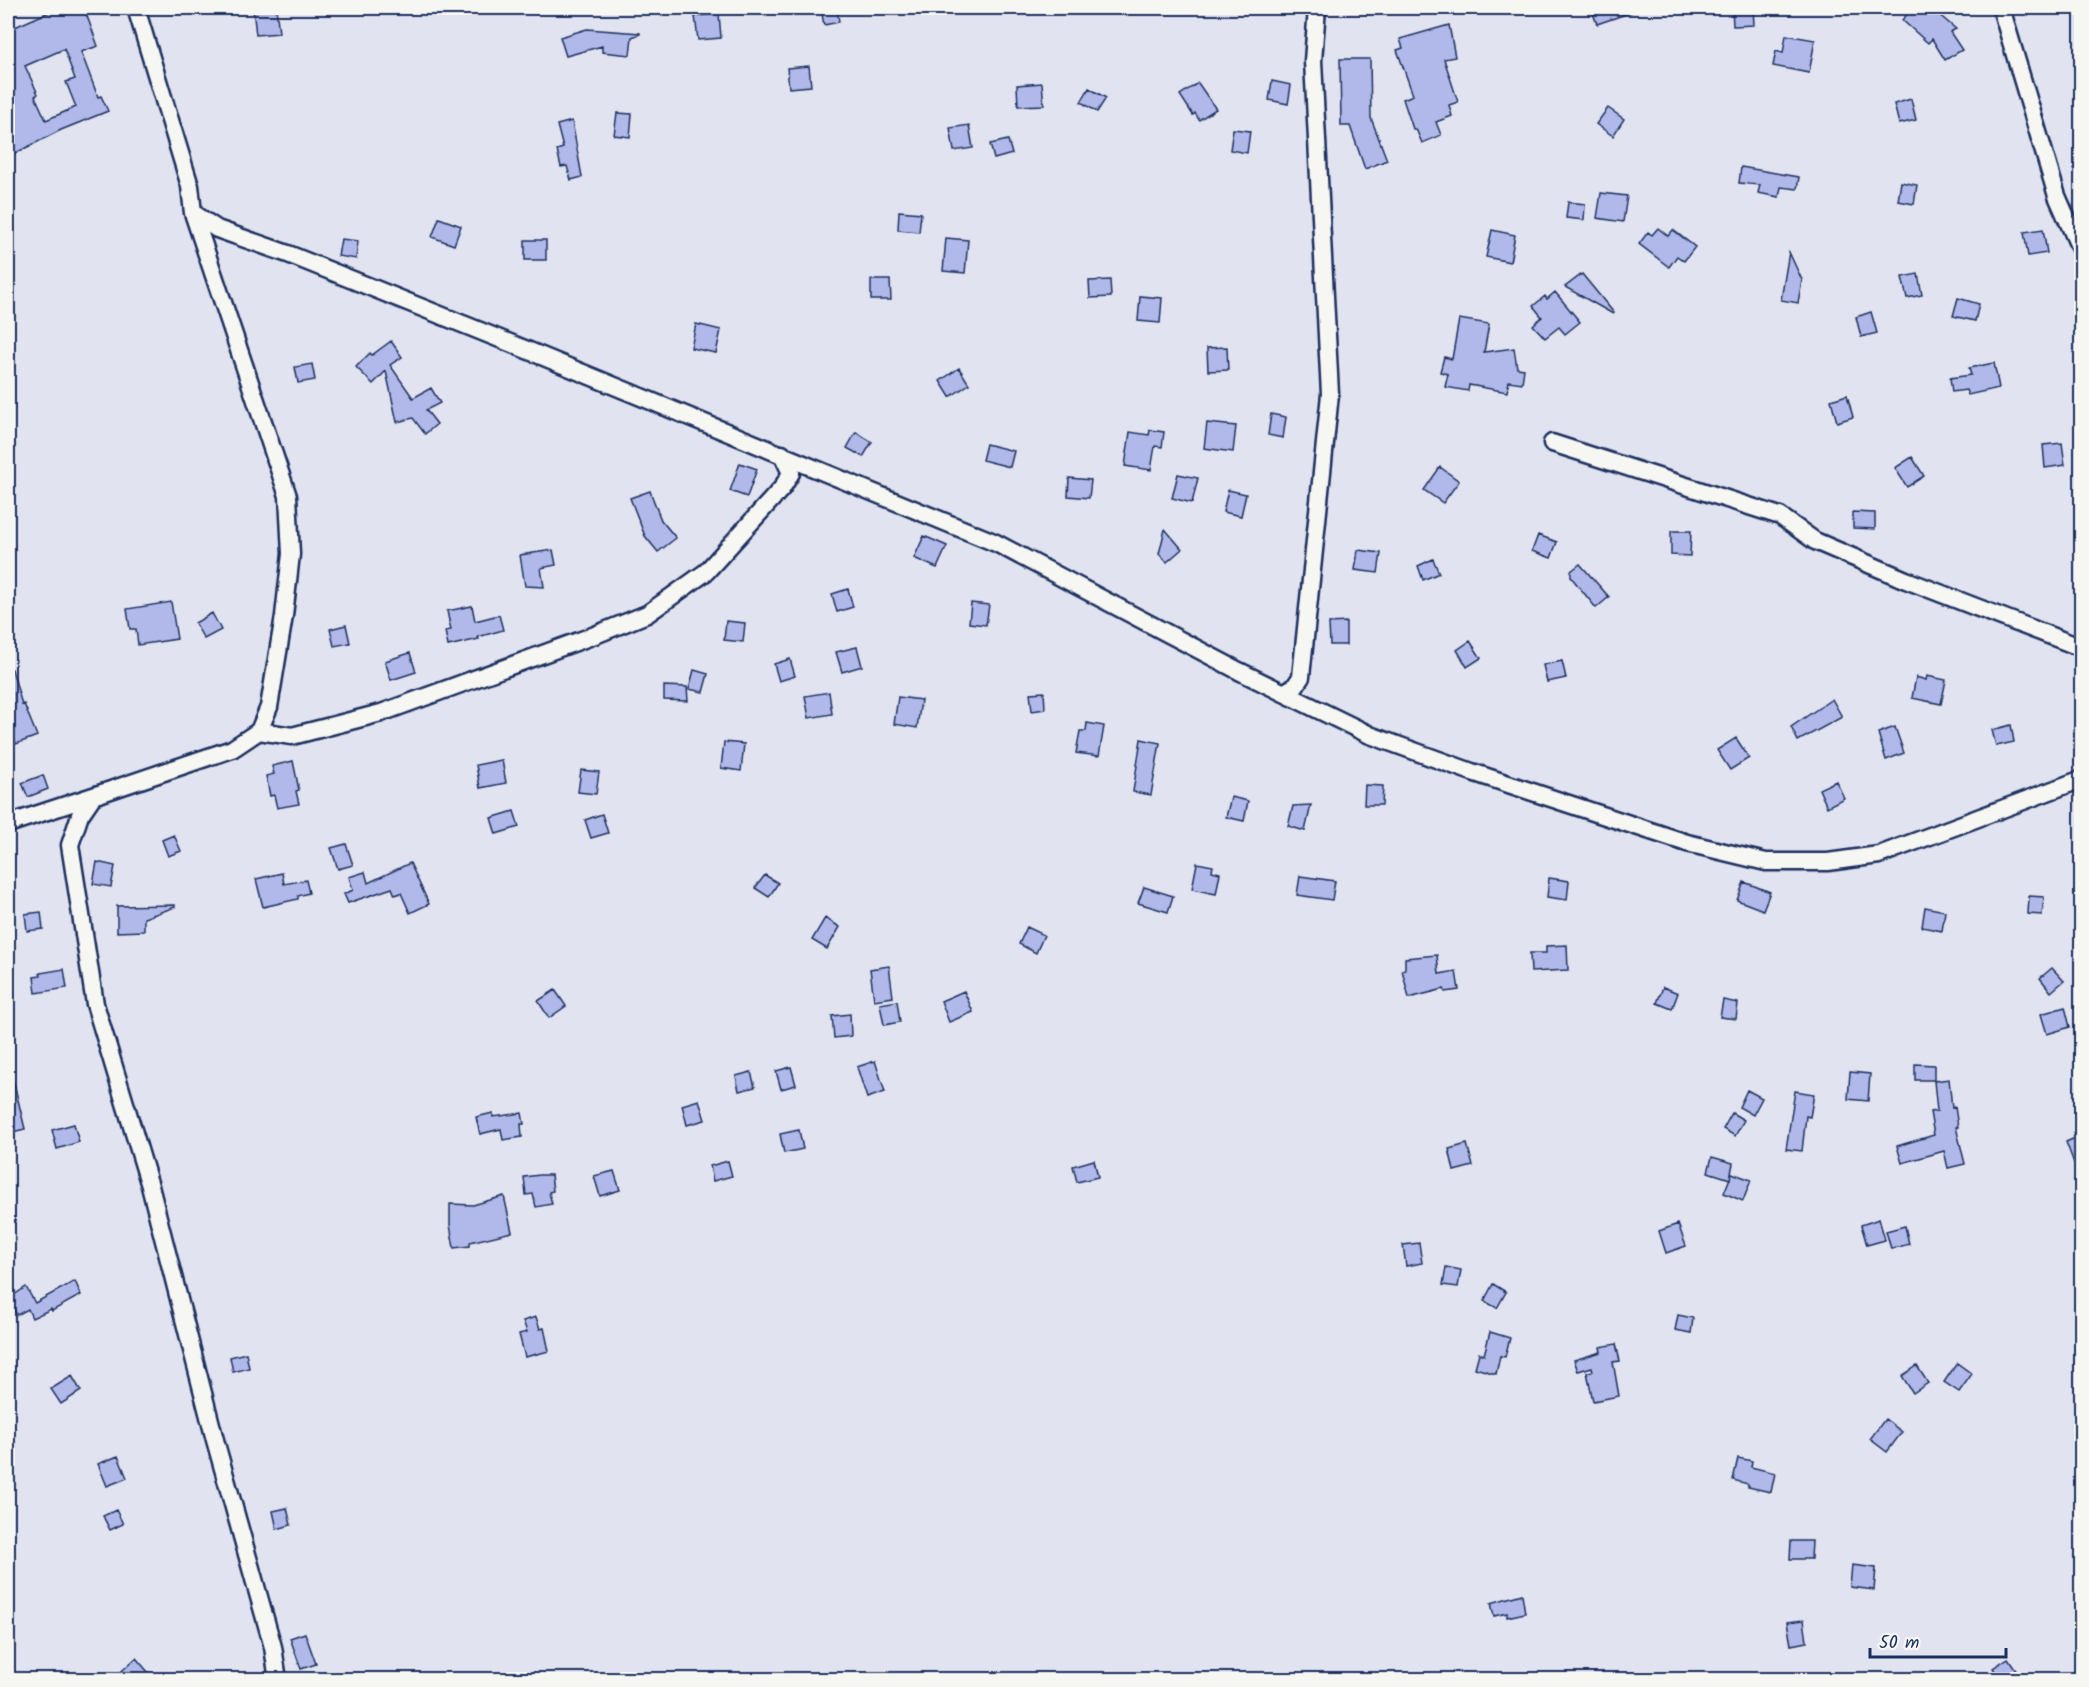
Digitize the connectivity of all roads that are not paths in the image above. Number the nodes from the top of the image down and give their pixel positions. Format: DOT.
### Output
graph roads {
  1 [pos="136,8"];
  2 [pos="1317,8"];
  3 [pos="2001,8"];
  4 [pos="193,213"];
  5 [pos="2082,253"];
  6 [pos="1552,443"];
  7 [pos="783,454"];
  8 [pos="2082,648"];
  9 [pos="1285,692"];
  10 [pos="259,731"];
  11 [pos="2082,779"];
  12 [pos="93,796"];
  13 [pos="8,824"];
  14 [pos="278,1680"];
  1 -- 4 [label="street"];
  2 -- 9 [label="street"];
  3 -- 5 [label="street"];
  4 -- 7 [label="street"];
  4 -- 10 [label="street"];
  6 -- 8 [label="street"];
  7 -- 9 [label="street"];
  7 -- 10 [label="street"];
  9 -- 11 [label="street"];
  10 -- 12 [label="street"];
  12 -- 13 [label="street"];
  12 -- 14 [label="street"];
}
